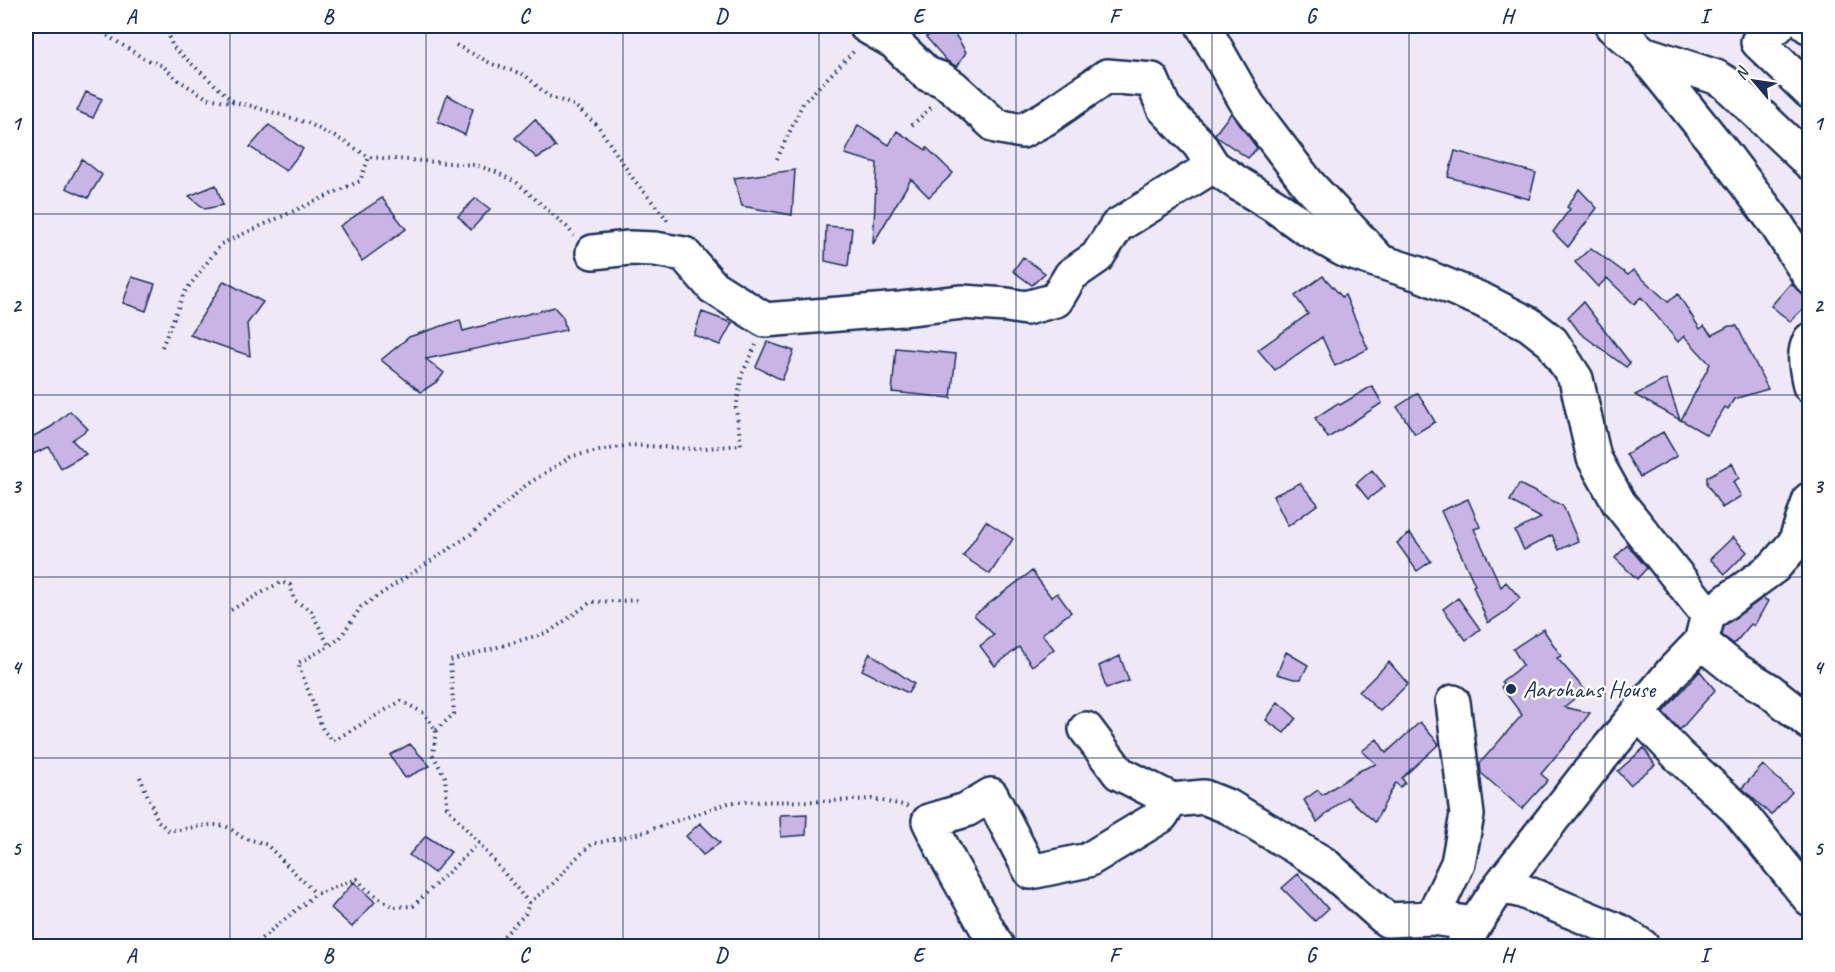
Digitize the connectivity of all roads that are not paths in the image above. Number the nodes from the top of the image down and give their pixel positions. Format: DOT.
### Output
graph roads {
  1 [pos="1203,26"];
  2 [pos="1612,26"];
  3 [pos="1778,26"];
  4 [pos="870,28"];
  5 [pos="1643,54"];
  6 [pos="1809,92"];
  7 [pos="1809,163"];
  8 [pos="1214,166"];
  9 [pos="593,252"];
  10 [pos="1380,261"];
  11 [pos="1809,277"];
  12 [pos="1809,340"];
  13 [pos="1809,386"];
  14 [pos="1809,499"];
  15 [pos="1704,628"];
  16 [pos="1453,702"];
  17 [pos="1638,713"];
  18 [pos="1809,723"];
  19 [pos="1086,729"];
  20 [pos="1172,800"];
  21 [pos="1500,886"];
  22 [pos="1809,898"];
  23 [pos="1432,918"];
  24 [pos="1469,935"];
  25 [pos="997,946"];
  26 [pos="1642,946"];
  1 -- 10 [label="street"];
  2 -- 5 [label="street"];
  3 -- 6 [label="street"];
  4 -- 8 [label="street"];
  5 -- 7 [label="street"];
  5 -- 11 [label="street"];
  8 -- 9 [label="street"];
  8 -- 10 [label="street"];
  10 -- 15 [label="street"];
  12 -- 13 [label="street"];
  14 -- 15 [label="street"];
  15 -- 17 [label="street"];
  15 -- 18 [label="street"];
  16 -- 23 [label="street"];
  17 -- 21 [label="street"];
  17 -- 22 [label="street"];
  19 -- 20 [label="street"];
  20 -- 23 [label="street"];
  20 -- 25 [label="street"];
  21 -- 24 [label="street"];
  21 -- 26 [label="street"];
  23 -- 24 [label="street"];
}
